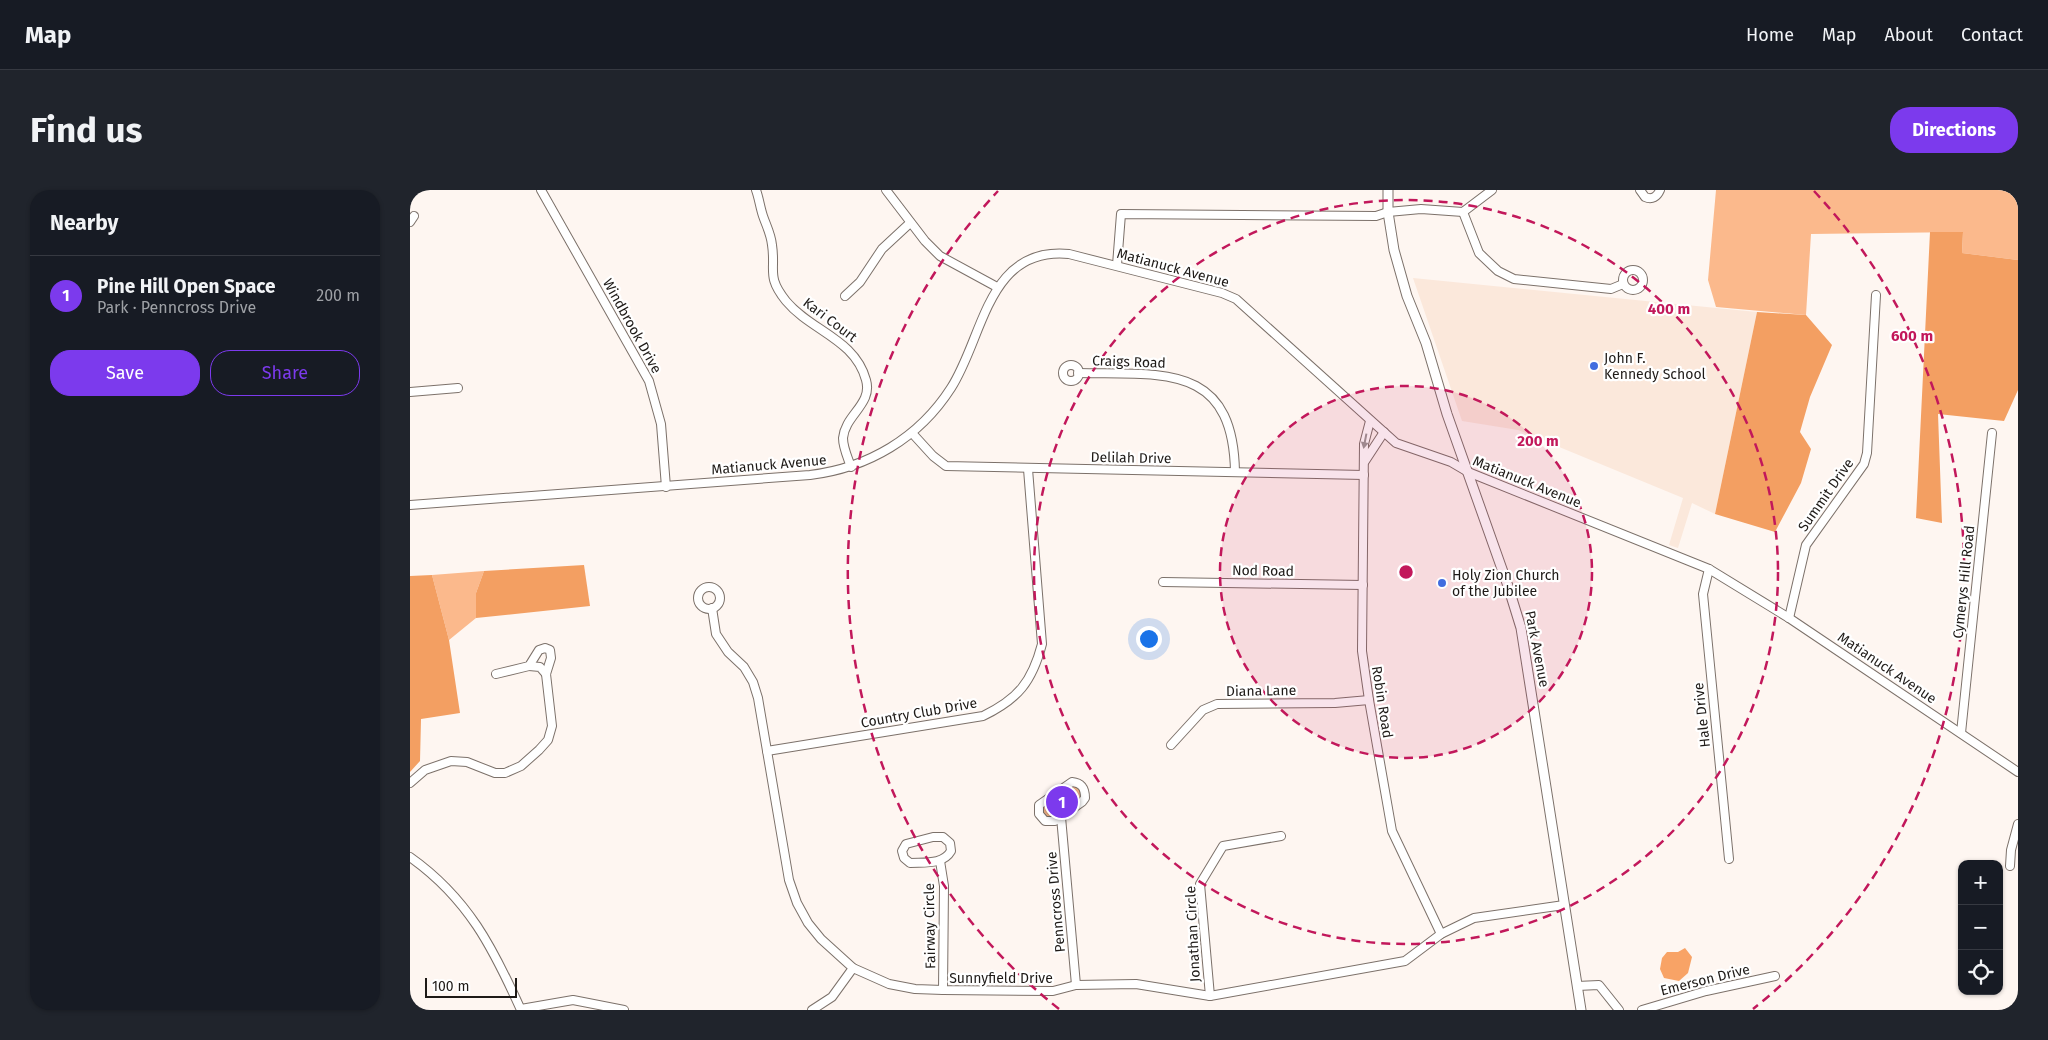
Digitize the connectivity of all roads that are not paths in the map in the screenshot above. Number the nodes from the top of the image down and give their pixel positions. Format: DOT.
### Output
graph roads {
  1 [pos="541,190"];
  2 [pos="756,190"];
  3 [pos="886,190"];
  4 [pos="1388,190"];
  5 [pos="1492,190"];
  6 [pos="1640,190"];
  7 [pos="1660,190"];
  8 [pos="1388,212"];
  9 [pos="1463,212"];
  10 [pos="910,223"];
  11 [pos="1117,266"];
  12 [pos="1624,284"];
  13 [pos="997,287"];
  14 [pos="1876,295"];
  15 [pos="845,296"];
  16 [pos="1078,373"];
  17 [pos="458,388"];
  18 [pos="410,392"];
  19 [pos="1370,421"];
  20 [pos="912,432"];
  21 [pos="1384,432"];
  22 [pos="1992,433"];
  23 [pos="1365,462"];
  24 [pos="851,467"];
  25 [pos="1028,469"];
  26 [pos="1235,472"];
  27 [pos="1468,472"];
  28 [pos="1364,475"];
  29 [pos="666,487"];
  30 [pos="410,505"];
  31 [pos="1709,569"];
  32 [pos="1163,582"];
  33 [pos="1363,585"];
  34 [pos="712,608"];
  35 [pos="1789,618"];
  36 [pos="529,666"];
  37 [pos="496,674"];
  38 [pos="546,674"];
  39 [pos="1369,700"];
  40 [pos="1961,734"];
  41 [pos="1170,745"];
  42 [pos="767,751"];
  43 [pos="2018,772"];
  44 [pos="410,783"];
  45 [pos="1061,817"];
  46 [pos="2018,824"];
  47 [pos="1281,836"];
  48 [pos="410,857"];
  49 [pos="1729,860"];
  50 [pos="940,861"];
  51 [pos="2010,866"];
  52 [pos="1564,905"];
  53 [pos="1441,934"];
  54 [pos="853,968"];
  55 [pos="1775,976"];
  56 [pos="1076,985"];
  57 [pos="1577,986"];
  58 [pos="943,990"];
  59 [pos="1210,996"];
  60 [pos="521,1010"];
  61 [pos="624,1010"];
  62 [pos="812,1010"];
  63 [pos="1581,1010"];
  64 [pos="1619,1010"];
  65 [pos="1642,1010"];
  1 -- 29 [label="street, Windbrook Drive"];
  2 -- 24 [label="street, Kari Court"];
  3 -- 10 [label="street"];
  4 -- 8 [label="main road, Park Avenue"];
  5 -- 9 [label="street"];
  6 -- 7 [label="street"];
  8 -- 9 [label="street"];
  8 -- 11 [label="street"];
  8 -- 27 [label="main road, Park Avenue"];
  9 -- 12 [label="street"];
  10 -- 13 [label="street"];
  10 -- 15 [label="street"];
  11 -- 13 [label="street, Matianuck Avenue"];
  11 -- 19 [label="street, Matianuck Avenue"];
  13 -- 20 [label="street, Matianuck Avenue"];
  14 -- 35 [label="street, Summit Drive"];
  16 -- 26 [label="street, Craigs Road"];
  17 -- 18 [label="street"];
  19 -- 21 [label="street, Matianuck Avenue"];
  19 -- 23 [label="street, Robin Road, one-way"];
  20 -- 24 [label="street, Matianuck Avenue"];
  20 -- 25 [label="street, Delilah Drive"];
  21 -- 23 [label="street, Robin Road"];
  21 -- 27 [label="street, Matianuck Avenue"];
  22 -- 40 [label="street, Cymerys Hill Road"];
  23 -- 28 [label="street, Robin Road"];
  24 -- 29 [label="street, Matianuck Avenue"];
  25 -- 26 [label="street, Delilah Drive"];
  25 -- 42 [label="street, Country Club Drive"];
  26 -- 28 [label="street, Delilah Drive"];
  27 -- 31 [label="street, Matianuck Avenue"];
  27 -- 52 [label="main road, Park Avenue"];
  28 -- 33 [label="street, Robin Road"];
  29 -- 30 [label="street, Matianuck Avenue"];
  31 -- 35 [label="street, Matianuck Avenue"];
  31 -- 49 [label="street, Hale Drive"];
  32 -- 33 [label="street, Nod Road"];
  33 -- 39 [label="street, Robin Road"];
  34 -- 42 [label="street, Sunnyfield Drive"];
  35 -- 40 [label="street, Matianuck Avenue"];
  36 -- 37 [label="street"];
  36 -- 38 [label="street"];
  36 -- 38 [label="street"];
  38 -- 44 [label="street"];
  39 -- 41 [label="street, Diana Lane"];
  39 -- 53 [label="street, Robin Road"];
  40 -- 43 [label="street, Matianuck Avenue"];
  42 -- 54 [label="street, Sunnyfield Drive"];
  45 -- 45 [label="street"];
  45 -- 56 [label="street, Penncross Drive"];
  46 -- 51 [label="street"];
  47 -- 59 [label="street, Jonathan Circle"];
  48 -- 60 [label="street"];
  50 -- 50 [label="street"];
  50 -- 58 [label="street, Fairway Circle"];
  52 -- 53 [label="street, Sunnyfield Drive"];
  52 -- 57 [label="main road, Park Avenue"];
  53 -- 59 [label="street, Sunnyfield Drive"];
  54 -- 58 [label="street, Sunnyfield Drive"];
  54 -- 62 [label="street"];
  55 -- 65 [label="street, Emerson Drive"];
  56 -- 58 [label="street, Sunnyfield Drive"];
  56 -- 59 [label="street, Sunnyfield Drive"];
  57 -- 63 [label="main road, Park Avenue"];
  57 -- 64 [label="street"];
  60 -- 61 [label="street"];
}
